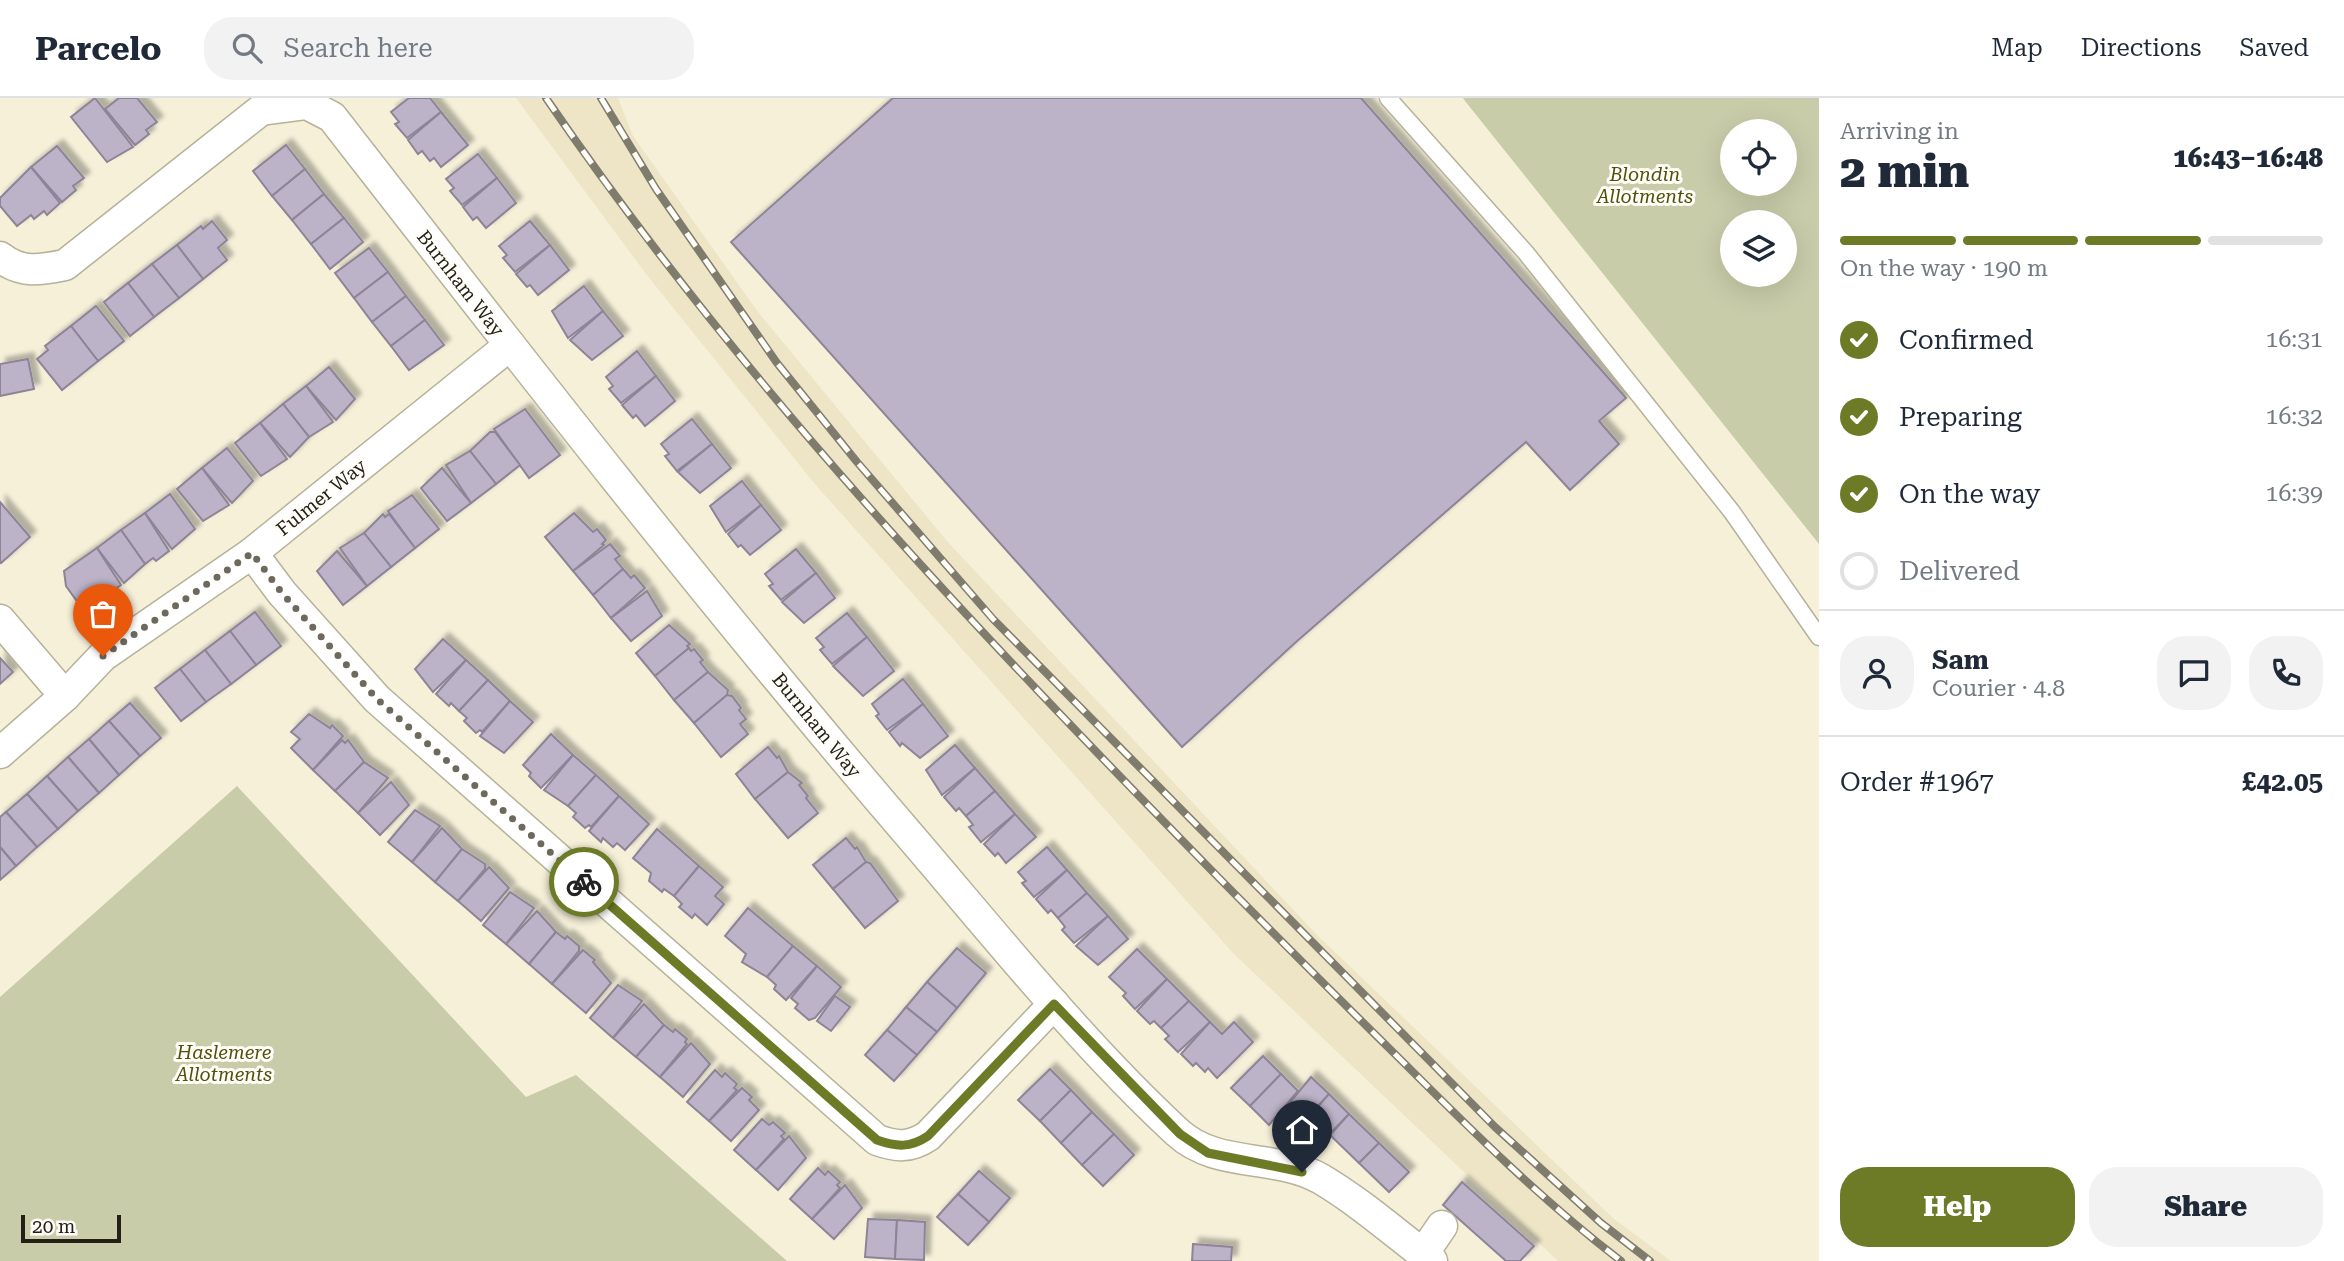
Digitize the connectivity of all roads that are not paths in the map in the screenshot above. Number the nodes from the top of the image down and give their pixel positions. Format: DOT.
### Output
graph roads {
  1 [pos="1388,98"];
  2 [pos="288,101"];
  3 [pos="6,262"];
  4 [pos="510,345"];
  5 [pos="252,553"];
  6 [pos="0,620"];
  7 [pos="1819,637"];
  8 [pos="65,696"];
  9 [pos="0,753"];
  10 [pos="1054,1004"];
  11 [pos="1442,1226"];
  12 [pos="1427,1258"];
  1 -- 7 [label="lane"];
  2 -- 3 [label="street, Burnham Way"];
  2 -- 4 [label="street, Burnham Way"];
  4 -- 5 [label="street, Fulmer Way"];
  4 -- 10 [label="street, Burnham Way"];
  5 -- 8 [label="street, Fulmer Way"];
  5 -- 10 [label="street"];
  6 -- 8 [label="street"];
  8 -- 9 [label="street, Fulmer Way"];
  10 -- 12 [label="street, Burnham Way"];
  11 -- 12 [label="street, Burnham Way"];
}
